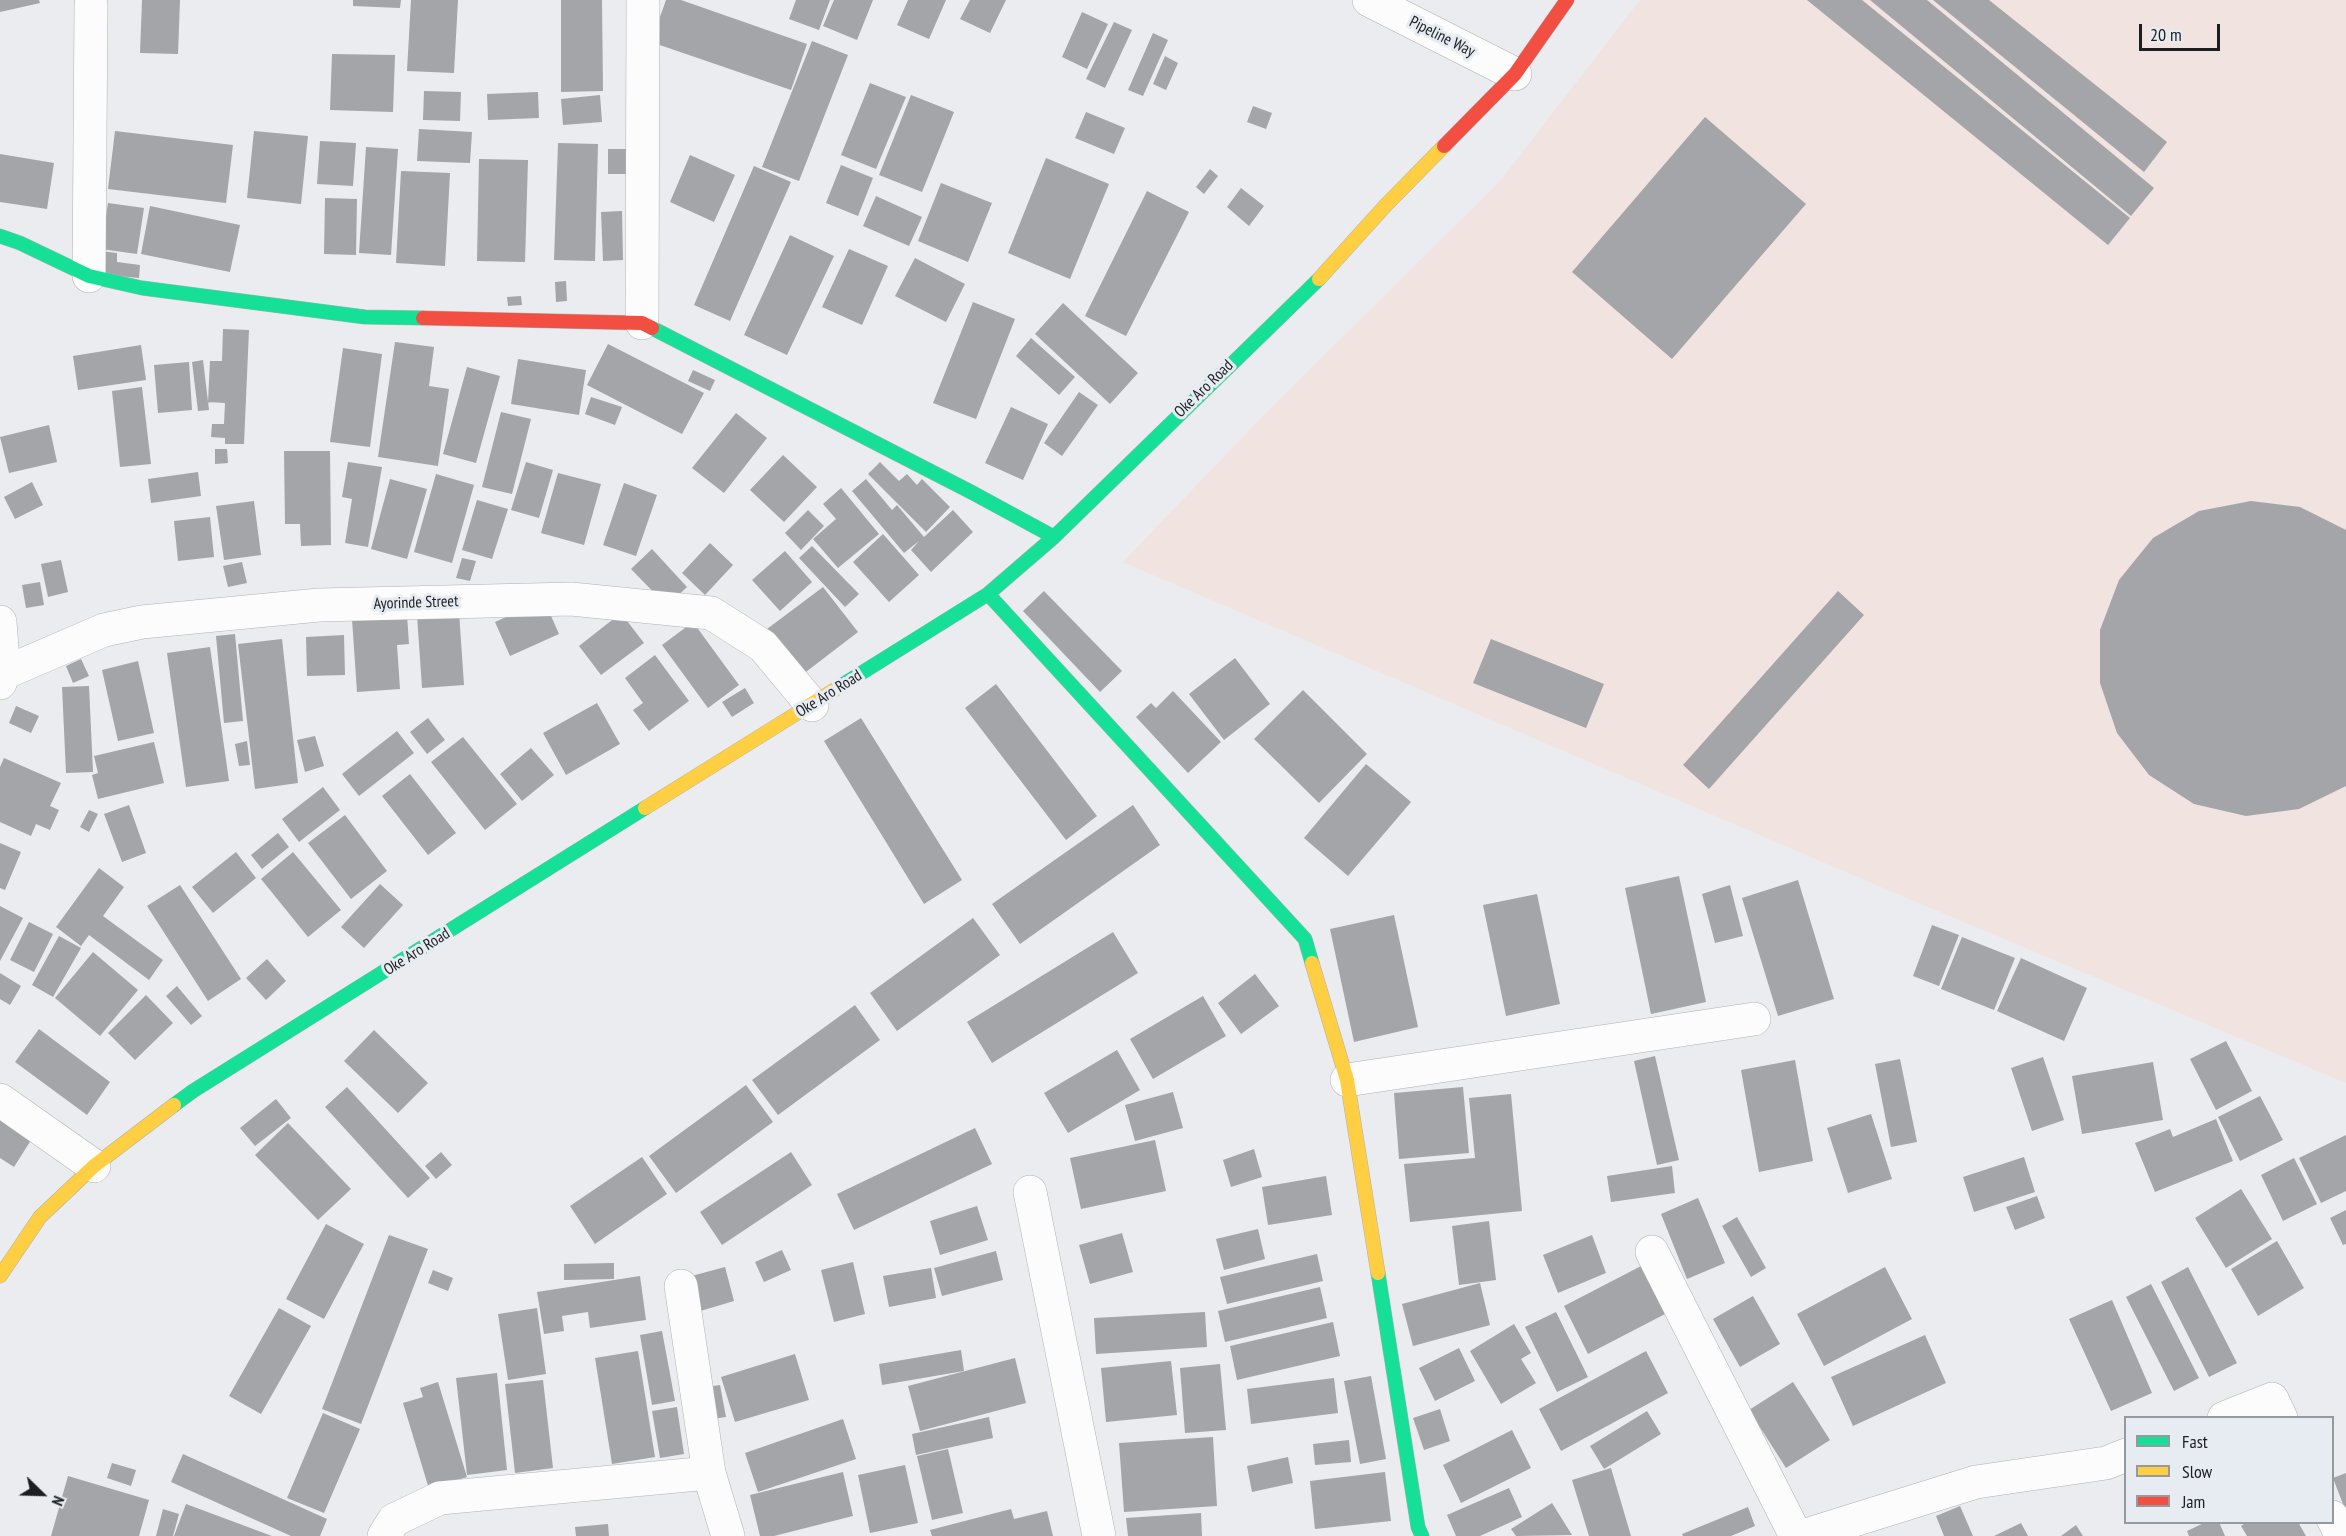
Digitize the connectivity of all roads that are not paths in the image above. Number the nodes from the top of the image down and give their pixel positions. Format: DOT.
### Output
graph roads {
  1 [pos="643,0"];
  2 [pos="1370,0"];
  3 [pos="1567,0"];
  4 [pos="91,5"];
  5 [pos="1515,74"];
  6 [pos="0,236"];
  7 [pos="89,276"];
  8 [pos="642,322"];
  9 [pos="1054,537"];
  10 [pos="988,594"];
  11 [pos="0,622"];
  12 [pos="2,678"];
  13 [pos="812,705"];
  14 [pos="1754,1019"];
  15 [pos="1347,1080"];
  16 [pos="0,1100"];
  17 [pos="94,1166"];
  18 [pos="1030,1192"];
  19 [pos="1652,1252"];
  20 [pos="0,1276"];
  21 [pos="681,1286"];
  22 [pos="2229,1416"];
  23 [pos="2280,1416"];
  24 [pos="2124,1456"];
  25 [pos="709,1473"];
  26 [pos="2334,1521"];
  27 [pos="384,1536"];
  28 [pos="728,1536"];
  29 [pos="1099,1536"];
  30 [pos="1422,1536"];
  31 [pos="1796,1536"];
  32 [pos="1803,1536"];
  33 [pos="2342,1536"];
  1 -- 8 [label="street"];
  2 -- 5 [label="street, Pipeline Way"];
  3 -- 5 [label="street, Oke Aro Road"];
  4 -- 7 [label="street"];
  5 -- 9 [label="street, Oke Aro Road"];
  6 -- 7 [label="street"];
  7 -- 8 [label="street"];
  8 -- 9 [label="street"];
  9 -- 10 [label="street, Oke Aro Road"];
  10 -- 13 [label="street, Oke Aro Road"];
  10 -- 15 [label="street"];
  11 -- 12 [label="street"];
  12 -- 13 [label="street, Ayorinde Street"];
  13 -- 17 [label="street, Oke Aro Road"];
  14 -- 15 [label="street"];
  15 -- 30 [label="street"];
  16 -- 17 [label="street"];
  17 -- 20 [label="street, Oke Aro Road"];
  18 -- 29 [label="street"];
  19 -- 31 [label="street"];
  21 -- 25 [label="street"];
  22 -- 23 [label="street"];
  24 -- 32 [label="street"];
  25 -- 27 [label="street"];
  25 -- 28 [label="street"];
  26 -- 33 [label="street"];
}
